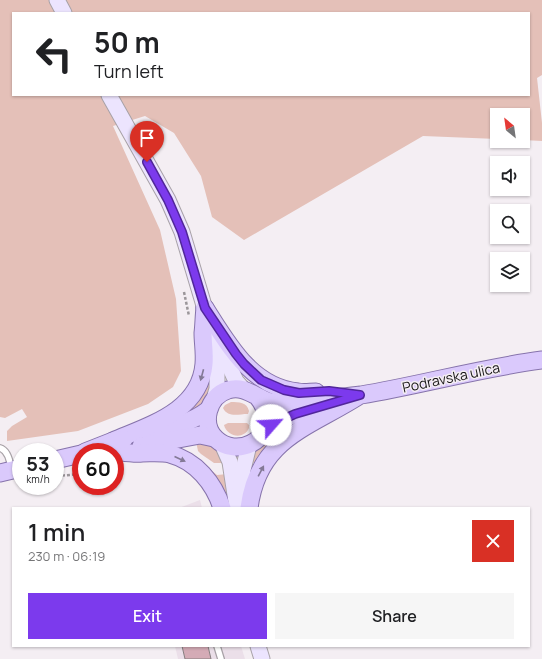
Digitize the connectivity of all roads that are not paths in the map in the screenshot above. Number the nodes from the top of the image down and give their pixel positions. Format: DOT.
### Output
graph roads {
  1 [pos="56,0"];
  2 [pos="63,12"];
  3 [pos="111,96"];
  4 [pos="205,308"];
  5 [pos="211,329"];
  6 [pos="542,360"];
  7 [pos="250,393"];
  8 [pos="360,395"];
  9 [pos="211,404"];
  10 [pos="263,432"];
  11 [pos="218,441"];
  12 [pos="121,443"];
  13 [pos="124,444"];
  14 [pos="249,445"];
  15 [pos="124,446"];
  16 [pos="0,448"];
  17 [pos="124,450"];
  18 [pos="11,470"];
  19 [pos="235,507"];
  20 [pos="236,507"];
  21 [pos="236,507"];
  22 [pos="237,507"];
  23 [pos="217,647"];
  24 [pos="258,647"];
  25 [pos="221,659"];
  26 [pos="262,659"];
  1 -- 2 [label="main road"];
  3 -- 4 [label="main road"];
  4 -- 5 [label="main road"];
  4 -- 8 [label="main road"];
  4 -- 12 [label="main road, one-way"];
  5 -- 7 [label="main road"];
  5 -- 9 [label="main road"];
  6 -- 8 [label="main road, Podravska ulica"];
  7 -- 8 [label="main road, Podravska ulica"];
  7 -- 9 [label="main road"];
  7 -- 10 [label="main road"];
  8 -- 10 [label="main road, Podravska ulica"];
  22 -- 8 [label="main road, one-way"];
  9 -- 11 [label="main road"];
  9 -- 13 [label="main road"];
  10 -- 14 [label="main road"];
  11 -- 14 [label="main road"];
  11 -- 15 [label="main road"];
  11 -- 20 [label="main road"];
  14 -- 21 [label="main road"];
  16 -- 18 [label="lane"];
  17 -- 19 [label="main road, one-way"];
  23 -- 25 [label="lane"];
  24 -- 26 [label="main road"];
}
